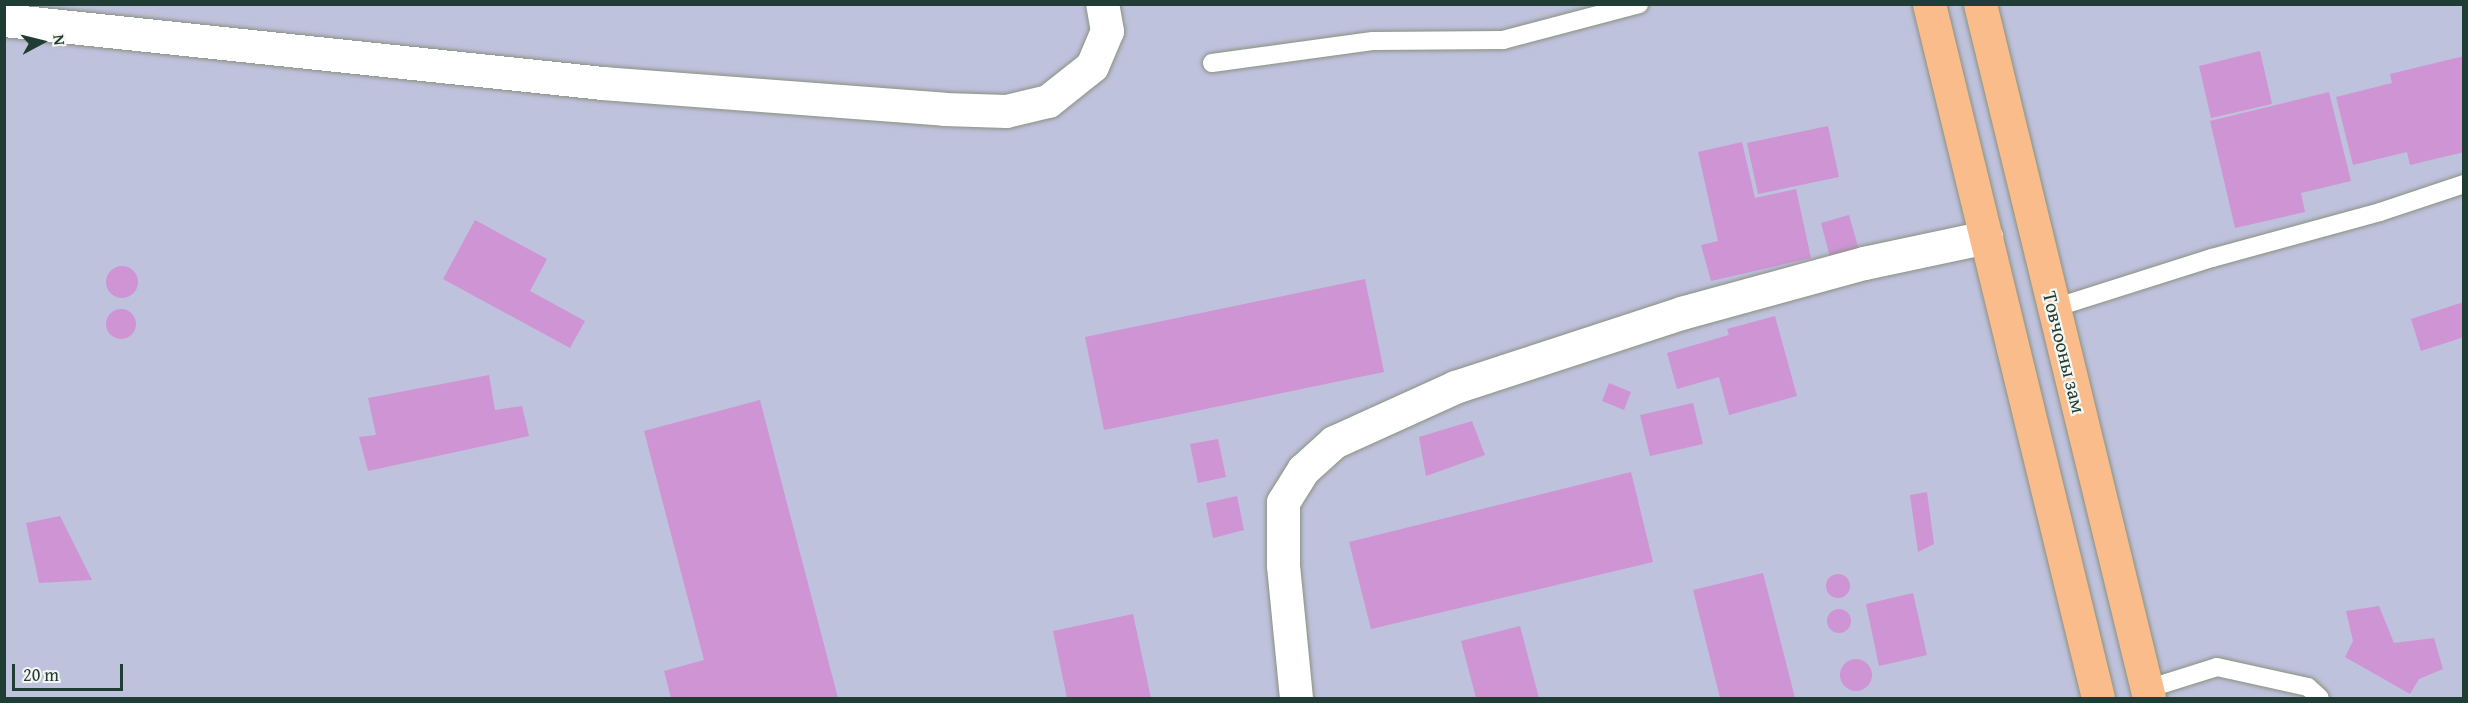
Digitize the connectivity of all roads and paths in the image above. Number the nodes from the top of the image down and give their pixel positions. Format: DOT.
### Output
graph roads {
  1 [pos="1102,4"];
  2 [pos="1639,4"];
  3 [pos="1929,4"];
  4 [pos="1980,4"];
  5 [pos="4,20"];
  6 [pos="1212,63"];
  7 [pos="2463,184"];
  8 [pos="1986,237"];
  9 [pos="2054,308"];
  10 [pos="2148,694"];
  11 [pos="1296,699"];
  12 [pos="2098,699"];
  13 [pos="2320,699"];
  1 -- 5 [label="street"];
  2 -- 6 [label="lane"];
  3 -- 8 [label="highway"];
  4 -- 9 [label="highway, Товчооны зам"];
  7 -- 9 [label="lane"];
  8 -- 11 [label="street"];
  8 -- 12 [label="highway"];
  9 -- 10 [label="highway, Товчооны зам"];
  10 -- 13 [label="lane"];
}
